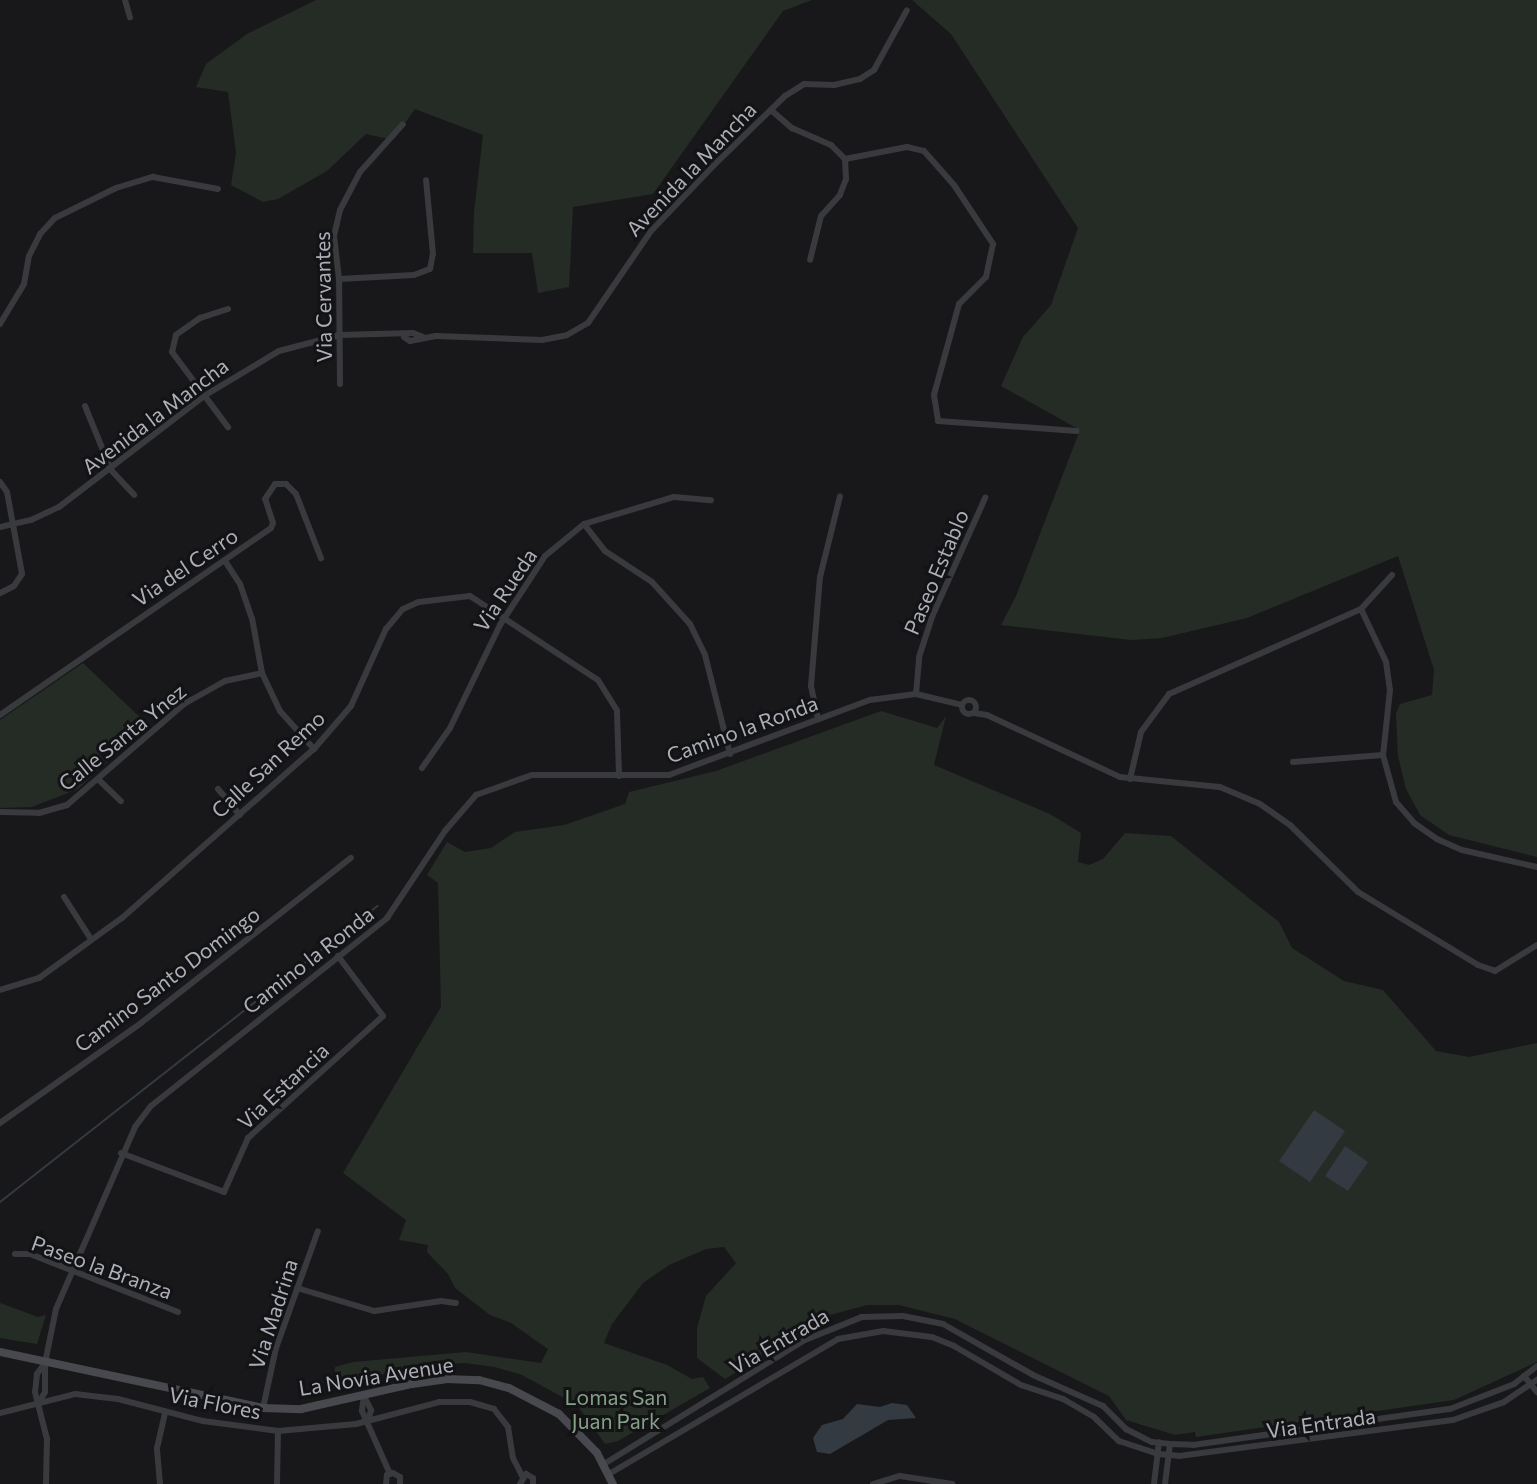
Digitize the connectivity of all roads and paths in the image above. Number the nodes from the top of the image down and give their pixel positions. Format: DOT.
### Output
graph roads {
  1 [pos="125,0"];
  2 [pos="907,10"];
  3 [pos="130,17"];
  4 [pos="771,110"];
  5 [pos="404,124"];
  6 [pos="845,159"];
  7 [pos="426,180"];
  8 [pos="218,189"];
  9 [pos="810,260"];
  10 [pos="339,279"];
  11 [pos="228,309"];
  12 [pos="0,324"];
  13 [pos="340,335"];
  14 [pos="340,384"];
  15 [pos="204,396"];
  16 [pos="85,406"];
  17 [pos="228,427"];
  18 [pos="1077,431"];
  19 [pos="111,470"];
  20 [pos="0,482"];
  21 [pos="134,495"];
  22 [pos="840,496"];
  23 [pos="985,498"];
  24 [pos="711,500"];
  25 [pos="584,524"];
  26 [pos="12,525"];
  27 [pos="0,527"];
  28 [pos="321,558"];
  29 [pos="225,561"];
  30 [pos="1392,575"];
  31 [pos="0,593"];
  32 [pos="1361,609"];
  33 [pos="505,617"];
  34 [pos="262,673"];
  35 [pos="916,694"];
  36 [pos="962,705"];
  37 [pos="977,705"];
  38 [pos="974,713"];
  39 [pos="0,715"];
  40 [pos="987,715"];
  41 [pos="818,719"];
  42 [pos="314,749"];
  43 [pos="730,754"];
  44 [pos="1383,755"];
  45 [pos="1293,762"];
  46 [pos="422,768"];
  47 [pos="619,776"];
  48 [pos="1130,779"];
  49 [pos="100,780"];
  50 [pos="218,789"];
  51 [pos="121,801"];
  52 [pos="0,813"];
  53 [pos="240,815"];
  54 [pos="351,858"];
  55 [pos="1537,867"];
  56 [pos="64,897"];
  57 [pos="91,939"];
  58 [pos="1537,945"];
  59 [pos="338,957"];
  60 [pos="0,990"];
  61 [pos="0,1123"];
  62 [pos="121,1153"];
  63 [pos="318,1231"];
  64 [pos="15,1254"];
  65 [pos="73,1270"];
  66 [pos="297,1288"];
  67 [pos="456,1303"];
  68 [pos="178,1312"];
  69 [pos="0,1352"];
  70 [pos="45,1363"];
  71 [pos="1536,1370"];
  72 [pos="1524,1376"];
  73 [pos="1047,1378"];
  74 [pos="1534,1383"];
  75 [pos="723,1392"];
  76 [pos="1537,1392"];
  77 [pos="1042,1393"];
  78 [pos="364,1396"];
  79 [pos="39,1401"];
  80 [pos="728,1401"];
  81 [pos="263,1408"];
  82 [pos="165,1412"];
  83 [pos="0,1413"];
  84 [pos="1115,1420"];
  85 [pos="368,1421"];
  86 [pos="278,1431"];
  87 [pos="1104,1431"];
  88 [pos="1159,1442"];
  89 [pos="1170,1444"];
  90 [pos="1158,1454"];
  91 [pos="1168,1455"];
  92 [pos="604,1464"];
  93 [pos="390,1473"];
  94 [pos="609,1474"];
  95 [pos="522,1476"];
  96 [pos="46,1484"];
  97 [pos="160,1484"];
  98 [pos="277,1484"];
  99 [pos="386,1484"];
  100 [pos="400,1484"];
  101 [pos="520,1484"];
  102 [pos="533,1484"];
  103 [pos="614,1484"];
  104 [pos="873,1484"];
  105 [pos="952,1484"];
  106 [pos="1154,1484"];
  107 [pos="1165,1484"];
  1 -- 3 [label="street"];
  2 -- 4 [label="street, Avenida la Mancha"];
  4 -- 6 [label="street"];
  4 -- 13 [label="street, Avenida la Mancha"];
  5 -- 10 [label="street, Via Cervantes"];
  6 -- 9 [label="street"];
  6 -- 18 [label="street"];
  7 -- 10 [label="street"];
  8 -- 12 [label="street"];
  10 -- 13 [label="street, Via Cervantes"];
  11 -- 15 [label="street"];
  13 -- 14 [label="street, Via Cervantes"];
  13 -- 15 [label="street, Avenida la Mancha"];
  15 -- 17 [label="street"];
  15 -- 19 [label="street, Avenida la Mancha"];
  16 -- 19 [label="street"];
  19 -- 21 [label="street"];
  19 -- 26 [label="street, Avenida la Mancha"];
  20 -- 26 [label="street"];
  22 -- 41 [label="street"];
  23 -- 35 [label="street, Paseo Establo"];
  24 -- 25 [label="street, Via Rueda"];
  25 -- 33 [label="street, Via Rueda"];
  25 -- 43 [label="street"];
  26 -- 27 [label="street, Avenida la Mancha"];
  26 -- 31 [label="street"];
  28 -- 29 [label="street, Via del Cerro"];
  29 -- 34 [label="street"];
  29 -- 39 [label="street, Via del Cerro"];
  30 -- 32 [label="street"];
  32 -- 44 [label="street"];
  32 -- 48 [label="street"];
  33 -- 42 [label="street, Calle San Remo"];
  33 -- 46 [label="street, Via Rueda"];
  33 -- 47 [label="street, Calle San Remo"];
  34 -- 42 [label="street"];
  34 -- 49 [label="street, Calle Santa Ynez"];
  35 -- 36 [label="street, Camino la Ronda"];
  35 -- 41 [label="street, Camino la Ronda"];
  36 -- 37 [label="street, Camino la Ronda"];
  36 -- 38 [label="street, Camino la Ronda"];
  37 -- 38 [label="street"];
  37 -- 40 [label="street, Camino la Ronda"];
  38 -- 40 [label="street, Camino la Ronda"];
  40 -- 48 [label="street, Camino la Ronda"];
  41 -- 43 [label="street, Camino la Ronda"];
  42 -- 53 [label="street, Calle San Remo"];
  43 -- 47 [label="street, Camino la Ronda"];
  44 -- 45 [label="street"];
  44 -- 55 [label="street"];
  47 -- 59 [label="street, Camino la Ronda"];
  48 -- 58 [label="street, Camino la Ronda"];
  49 -- 51 [label="street"];
  49 -- 52 [label="street, Calle Santa Ynez"];
  50 -- 53 [label="street"];
  53 -- 57 [label="street, Calle San Remo"];
  54 -- 61 [label="street, Camino Santo Domingo"];
  56 -- 57 [label="street"];
  57 -- 60 [label="street, Calle San Remo"];
  59 -- 62 [label="street, Camino la Ronda"];
  59 -- 62 [label="street, Via Estancia"];
  62 -- 65 [label="street, Camino la Ronda"];
  63 -- 66 [label="street, Via Madrina"];
  64 -- 65 [label="street, Paseo la Branza"];
  65 -- 68 [label="street, Paseo la Branza"];
  65 -- 70 [label="street, Camino la Ronda"];
  66 -- 67 [label="street"];
  66 -- 81 [label="street, Via Madrina"];
  69 -- 70 [label="main road, La Novia Avenue"];
  70 -- 79 [label="street, Camino la Ronda"];
  70 -- 81 [label="main road, La Novia Avenue"];
  71 -- 72 [label="street, Via Entrada"];
  72 -- 74 [label="street"];
  72 -- 89 [label="street, Via Entrada"];
  73 -- 75 [label="street, Via Entrada"];
  73 -- 77 [label="street"];
  73 -- 84 [label="street, Via Entrada"];
  74 -- 76 [label="street"];
  74 -- 91 [label="street, Via Entrada"];
  75 -- 80 [label="street"];
  75 -- 92 [label="street, Via Entrada"];
  77 -- 80 [label="street, Via Entrada"];
  77 -- 87 [label="street, Via Entrada"];
  78 -- 81 [label="main road, La Novia Avenue"];
  78 -- 85 [label="street"];
  78 -- 92 [label="main road, La Novia Avenue"];
  79 -- 82 [label="street, Via Flores"];
  79 -- 83 [label="street, Via Flores"];
  79 -- 96 [label="street, Camino la Ronda"];
  80 -- 94 [label="street, Via Entrada"];
  82 -- 86 [label="street, Via Flores"];
  82 -- 97 [label="street"];
  84 -- 87 [label="street"];
  84 -- 88 [label="street, Via Entrada"];
  85 -- 86 [label="street, Via Flores"];
  85 -- 93 [label="street"];
  85 -- 95 [label="street, Via Flores"];
  86 -- 98 [label="street"];
  87 -- 90 [label="street, Via Entrada"];
  88 -- 89 [label="street, Via Entrada"];
  88 -- 90 [label="street"];
  89 -- 91 [label="street"];
  90 -- 91 [label="street, Via Entrada"];
  90 -- 106 [label="street"];
  91 -- 107 [label="street"];
  92 -- 94 [label="main road, La Novia Avenue"];
  93 -- 99 [label="street"];
  93 -- 100 [label="street"];
  94 -- 103 [label="main road, La Novia Avenue"];
  95 -- 101 [label="street"];
  95 -- 102 [label="street"];
  104 -- 105 [label="street"];
}
